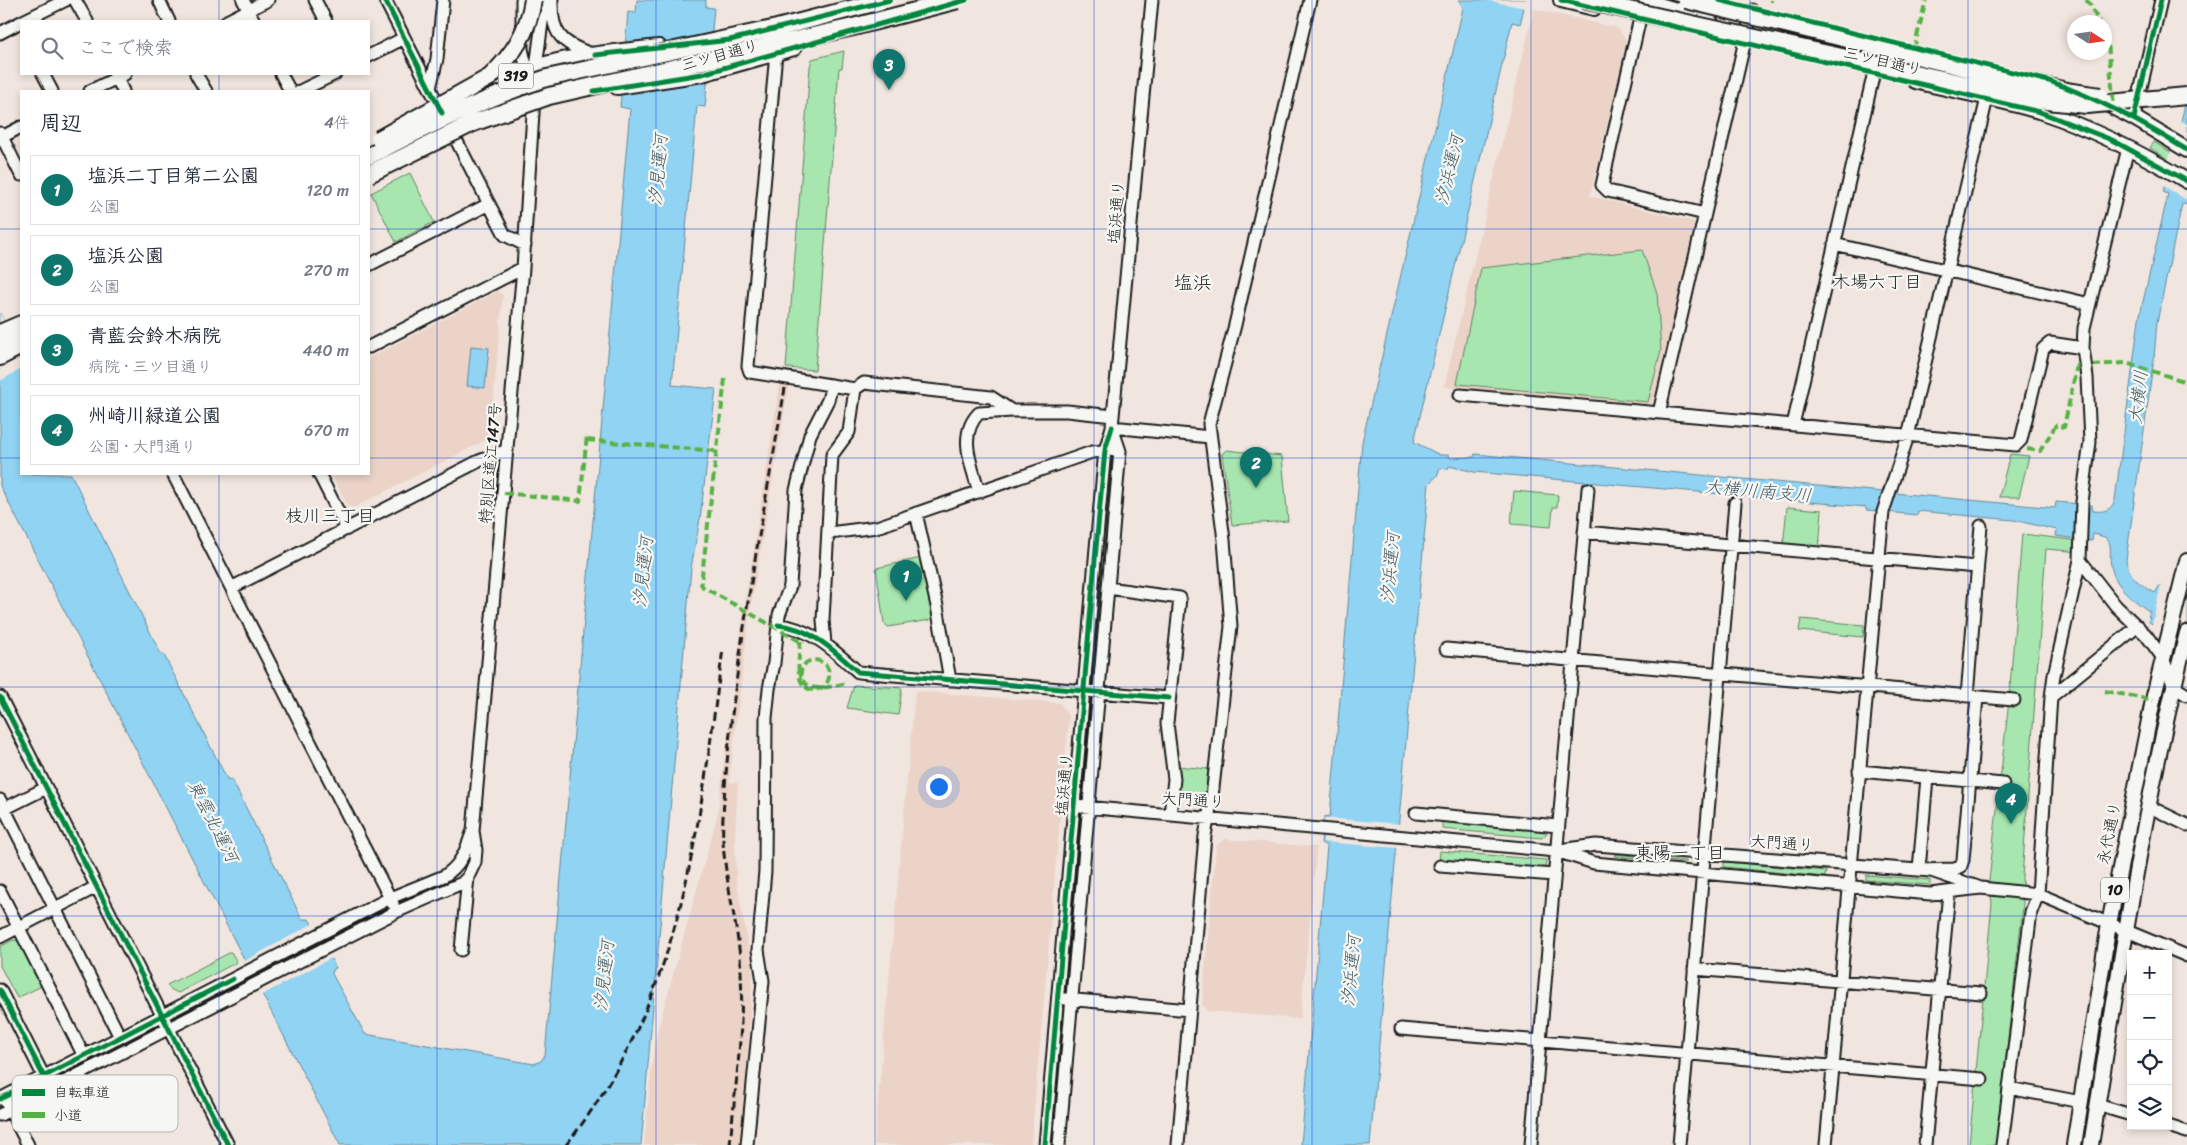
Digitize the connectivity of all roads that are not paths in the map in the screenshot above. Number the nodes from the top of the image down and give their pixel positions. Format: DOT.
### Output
graph roads {
  1 [pos="66,0"];
  2 [pos="75,0"];
  3 [pos="159,0"];
  4 [pos="268,0"];
  5 [pos="315,0"];
  6 [pos="385,0"];
  7 [pos="443,0"];
  8 [pos="522,0"];
  9 [pos="533,0"];
  10 [pos="545,0"];
  11 [pos="552,0"];
  12 [pos="885,0"];
  13 [pos="890,0"];
  14 [pos="937,0"];
  15 [pos="958,0"];
  16 [pos="966,0"];
  17 [pos="1152,0"];
  18 [pos="1310,0"];
  19 [pos="1561,0"];
  20 [pos="1583,0"];
  21 [pos="1639,0"];
  22 [pos="1686,0"];
  23 [pos="1718,0"];
  24 [pos="2161,0"];
  25 [pos="246,5"];
  26 [pos="1752,8"];
  27 [pos="1640,18"];
  28 [pos="28,20"];
  29 [pos="86,20"];
  30 [pos="169,20"];
  31 [pos="228,20"];
  32 [pos="254,20"];
  33 [pos="325,20"];
  34 [pos="20,24"];
  35 [pos="853,27"];
  36 [pos="0,33"];
  37 [pos="404,38"];
  38 [pos="1882,40"];
  39 [pos="1745,42"];
  40 [pos="776,53"];
  41 [pos="370,55"];
  42 [pos="595,55"];
  43 [pos="531,69"];
  44 [pos="1874,72"];
  45 [pos="44,75"];
  46 [pos="119,75"];
  47 [pos="197,75"];
  48 [pos="282,75"];
  49 [pos="333,75"];
  50 [pos="430,88"];
  51 [pos="51,90"];
  52 [pos="92,90"];
  53 [pos="124,90"];
  54 [pos="205,90"];
  55 [pos="289,90"];
  56 [pos="302,90"];
  57 [pos="2187,95"];
  58 [pos="534,97"];
  59 [pos="1987,98"];
  60 [pos="442,113"];
  61 [pos="2134,118"];
  62 [pos="20,127"];
  63 [pos="451,130"];
  64 [pos="1,135"];
  65 [pos="370,144"];
  66 [pos="2128,148"];
  67 [pos="370,150"];
  68 [pos="2187,150"];
  69 [pos="370,156"];
  70 [pos="370,172"];
  71 [pos="20,173"];
  72 [pos="370,173"];
  73 [pos="2187,181"];
  74 [pos="489,204"];
  75 [pos="1705,214"];
  76 [pos="525,244"];
  77 [pos="1834,244"];
  78 [pos="370,264"];
  79 [pos="523,268"];
  80 [pos="1946,270"];
  81 [pos="2090,304"];
  82 [pos="13,328"];
  83 [pos="0,342"];
  84 [pos="370,346"];
  85 [pos="20,347"];
  86 [pos="2083,348"];
  87 [pos="20,352"];
  88 [pos="0,357"];
  89 [pos="0,363"];
  90 [pos="832,385"];
  91 [pos="855,389"];
  92 [pos="1460,395"];
  93 [pos="1012,411"];
  94 [pos="1659,413"];
  95 [pos="1113,421"];
  96 [pos="1793,425"];
  97 [pos="1908,436"];
  98 [pos="1210,437"];
  99 [pos="507,450"];
  100 [pos="1106,450"];
  101 [pos="1120,451"];
  102 [pos="174,475"];
  103 [pos="320,475"];
  104 [pos="1588,489"];
  105 [pos="979,492"];
  106 [pos="1735,503"];
  107 [pos="916,514"];
  108 [pos="1981,526"];
  109 [pos="347,529"];
  110 [pos="1584,532"];
  111 [pos="828,533"];
  112 [pos="1731,545"];
  113 [pos="1878,558"];
  114 [pos="2080,560"];
  115 [pos="2187,561"];
  116 [pos="1977,567"];
  117 [pos="2185,580"];
  118 [pos="232,587"];
  119 [pos="1108,588"];
  120 [pos="778,625"];
  121 [pos="2138,626"];
  122 [pos="2187,633"];
  123 [pos="825,644"];
  124 [pos="1446,649"];
  125 [pos="2163,658"];
  126 [pos="1573,660"];
  127 [pos="1720,674"];
  128 [pos="950,680"];
  129 [pos="1867,687"];
  130 [pos="2174,687"];
  131 [pos="1085,691"];
  132 [pos="1099,691"];
  133 [pos="2187,695"];
  134 [pos="1972,696"];
  135 [pos="2051,697"];
  136 [pos="1170,698"];
  137 [pos="2014,700"];
  138 [pos="1,703"];
  139 [pos="1859,771"];
  140 [pos="1927,777"];
  141 [pos="1970,781"];
  142 [pos="2002,784"];
  143 [pos="46,788"];
  144 [pos="1075,806"];
  145 [pos="2,807"];
  146 [pos="2150,807"];
  147 [pos="1088,808"];
  148 [pos="1416,813"];
  149 [pos="1170,815"];
  150 [pos="1208,817"];
  151 [pos="2187,825"];
  152 [pos="1558,826"];
  153 [pos="473,831"];
  154 [pos="1556,851"];
  155 [pos="1704,853"];
  156 [pos="1851,865"];
  157 [pos="1440,866"];
  158 [pos="1919,870"];
  159 [pos="1702,873"];
  160 [pos="1554,875"];
  161 [pos="468,877"];
  162 [pos="96,886"];
  163 [pos="1849,887"];
  164 [pos="1981,888"];
  165 [pos="0,890"];
  166 [pos="1948,892"];
  167 [pos="2038,894"];
  168 [pos="390,898"];
  169 [pos="54,908"];
  170 [pos="396,912"];
  171 [pos="2108,924"];
  172 [pos="18,928"];
  173 [pos="2126,931"];
  174 [pos="0,936"];
  175 [pos="461,950"];
  176 [pos="2187,956"];
  177 [pos="1694,969"];
  178 [pos="1840,981"];
  179 [pos="0,990"];
  180 [pos="1940,990"];
  181 [pos="1981,993"];
  182 [pos="1058,998"];
  183 [pos="1072,999"];
  184 [pos="1190,1010"];
  185 [pos="163,1015"];
  186 [pos="170,1028"];
  187 [pos="1401,1029"];
  188 [pos="120,1037"];
  189 [pos="1540,1040"];
  190 [pos="1687,1053"];
  191 [pos="84,1056"];
  192 [pos="1833,1066"];
  193 [pos="43,1075"];
  194 [pos="48,1075"];
  195 [pos="79,1075"];
  196 [pos="1932,1075"];
  197 [pos="1982,1079"];
  198 [pos="2009,1088"];
  199 [pos="1,1096"];
  200 [pos="2081,1102"];
  201 [pos="2097,1105"];
  202 [pos="5,1113"];
  203 [pos="2127,1114"];
  204 [pos="2172,1127"];
  205 [pos="19,1132"];
  206 [pos="2187,1132"];
  207 [pos="28,1145"];
  208 [pos="228,1145"];
  209 [pos="747,1145"];
  210 [pos="1045,1145"];
  211 [pos="1059,1145"];
  212 [pos="1178,1145"];
  213 [pos="1531,1145"];
  214 [pos="1679,1145"];
  215 [pos="1826,1145"];
  216 [pos="1925,1145"];
  217 [pos="2002,1145"];
  218 [pos="2074,1145"];
  219 [pos="2090,1145"];
  1 -- 28 [label="street"];
  2 -- 29 [label="street"];
  3 -- 30 [label="street"];
  4 -- 25 [label="street"];
  5 -- 33 [label="street"];
  6 -- 37 [label="street"];
  7 -- 50 [label="street"];
  8 -- 43 [label="street, 特別区道江147号"];
  9 -- 65 [label="highway, bridge"];
  10 -- 43 [label="street, 特別区道江147号"];
  11 -- 42 [label="street"];
  12 -- 69 [label="highway, bridge"];
  13 -- 42 [label="main road, 三ツ目通り / 319, bridge"];
  14 -- 35 [label="highway, bridge"];
  15 -- 35 [label="highway, bridge"];
  16 -- 40 [label="main road, 三ツ目通り / 319"];
  17 -- 95 [label="street, 塩浜通り"];
  18 -- 98 [label="street"];
  19 -- 27 [label="main road, 三ツ目通り"];
  20 -- 57 [label="highway, bridge"];
  21 -- 39 [label="highway"];
  22 -- 57 [label="highway, bridge"];
  23 -- 26 [label="main road, 三ツ目通り"];
  24 -- 61 [label="street"];
  25 -- 31 [label="street"];
  25 -- 32 [label="street"];
  26 -- 38 [label="main road, 三ツ目通り"];
  26 -- 39 [label="street"];
  27 -- 39 [label="main road, 三ツ目通り"];
  27 -- 75 [label="street"];
  34 -- 36 [label="street"];
  35 -- 72 [label="highway, bridge"];
  37 -- 41 [label="street"];
  37 -- 50 [label="street"];
  38 -- 44 [label="street"];
  38 -- 61 [label="main road, 三ツ目通り"];
  39 -- 44 [label="main road, 三ツ目通り"];
  39 -- 75 [label="street"];
  40 -- 58 [label="main road, 三ツ目通り / 319"];
  40 -- 90 [label="street"];
  42 -- 43 [label="main road, 三ツ目通り / 319"];
  43 -- 58 [label="street, 特別区道江147号"];
  43 -- 60 [label="main road, 三ツ目通り / 319"];
  44 -- 59 [label="main road, 三ツ目通り"];
  44 -- 77 [label="street"];
  45 -- 51 [label="street"];
  46 -- 52 [label="street"];
  46 -- 53 [label="street"];
  47 -- 54 [label="street"];
  48 -- 55 [label="street"];
  49 -- 56 [label="street"];
  50 -- 60 [label="street"];
  58 -- 63 [label="main road, 三ツ目通り / 319"];
  58 -- 76 [label="street, 特別区道江147号"];
  59 -- 66 [label="main road, 三ツ目通り"];
  59 -- 80 [label="street"];
  60 -- 63 [label="street"];
  60 -- 67 [label="main road, 三ツ目通り / 319"];
  61 -- 68 [label="main road, 三ツ目通り"];
  62 -- 64 [label="street"];
  63 -- 70 [label="main road, 三ツ目通り / 319"];
  63 -- 74 [label="street"];
  64 -- 71 [label="street"];
  66 -- 73 [label="main road, 三ツ目通り"];
  66 -- 81 [label="street"];
  74 -- 76 [label="street"];
  74 -- 78 [label="street"];
  75 -- 94 [label="street"];
  76 -- 79 [label="street, 特別区道江147号"];
  77 -- 80 [label="street"];
  77 -- 96 [label="street"];
  79 -- 84 [label="street"];
  79 -- 99 [label="street, 特別区道江147号"];
  80 -- 81 [label="street"];
  80 -- 97 [label="street"];
  81 -- 86 [label="street"];
  82 -- 83 [label="highway"];
  85 -- 88 [label="highway"];
  86 -- 97 [label="street"];
  86 -- 114 [label="street"];
  87 -- 89 [label="main road"];
  90 -- 91 [label="street"];
  90 -- 120 [label="street"];
  91 -- 93 [label="street"];
  91 -- 111 [label="street"];
  92 -- 94 [label="street"];
  93 -- 95 [label="street"];
  93 -- 105 [label="street"];
  94 -- 96 [label="street"];
  95 -- 98 [label="street"];
  95 -- 100 [label="street, 塩浜通り"];
  95 -- 101 [label="street, 塩浜通り"];
  96 -- 97 [label="street"];
  97 -- 113 [label="street"];
  98 -- 150 [label="street"];
  99 -- 109 [label="street"];
  99 -- 153 [label="street, 特別区道江147号"];
  100 -- 101 [label="street"];
  100 -- 105 [label="street"];
  100 -- 131 [label="street, 塩浜通り"];
  101 -- 119 [label="street, 塩浜通り"];
  102 -- 118 [label="street"];
  103 -- 109 [label="street"];
  104 -- 110 [label="street"];
  105 -- 107 [label="street"];
  106 -- 112 [label="street"];
  107 -- 111 [label="street"];
  107 -- 128 [label="street"];
  108 -- 116 [label="street"];
  109 -- 118 [label="street"];
  110 -- 112 [label="street"];
  110 -- 126 [label="street"];
  111 -- 123 [label="street"];
  112 -- 113 [label="street"];
  112 -- 127 [label="street"];
  113 -- 116 [label="street"];
  113 -- 129 [label="street"];
  114 -- 121 [label="street"];
  114 -- 135 [label="street"];
  115 -- 117 [label="main road, 永代通り / 10"];
  116 -- 134 [label="street"];
  117 -- 125 [label="main road, 永代通り / 10"];
  118 -- 168 [label="street"];
  119 -- 132 [label="street, 塩浜通り"];
  119 -- 136 [label="street"];
  120 -- 123 [label="street"];
  120 -- 209 [label="street"];
  121 -- 125 [label="street"];
  121 -- 135 [label="street"];
  122 -- 130 [label="main road, 10"];
  123 -- 128 [label="street"];
  124 -- 126 [label="street"];
  125 -- 130 [label="street"];
  125 -- 171 [label="main road, 永代通り / 10"];
  126 -- 127 [label="street"];
  126 -- 152 [label="street"];
  127 -- 129 [label="street"];
  127 -- 155 [label="street"];
  128 -- 131 [label="street"];
  129 -- 134 [label="street"];
  129 -- 139 [label="street"];
  130 -- 133 [label="street"];
  130 -- 146 [label="main road, 10"];
  131 -- 132 [label="street"];
  131 -- 144 [label="street, 塩浜通り"];
  132 -- 136 [label="street"];
  132 -- 147 [label="street, 塩浜通り"];
  134 -- 137 [label="street"];
  134 -- 141 [label="street"];
  135 -- 167 [label="street"];
  136 -- 149 [label="street"];
  138 -- 143 [label="street"];
  139 -- 140 [label="street"];
  139 -- 156 [label="street"];
  140 -- 141 [label="street"];
  140 -- 158 [label="street"];
  141 -- 142 [label="street"];
  141 -- 158 [label="street"];
  143 -- 145 [label="street"];
  143 -- 162 [label="street"];
  144 -- 147 [label="street, 大門通り"];
  144 -- 182 [label="street, 塩浜通り"];
  145 -- 169 [label="street"];
  146 -- 151 [label="street"];
  146 -- 173 [label="main road, 10"];
  147 -- 149 [label="street, 大門通り"];
  147 -- 183 [label="street, 塩浜通り"];
  148 -- 152 [label="street"];
  149 -- 150 [label="street, 大門通り"];
  150 -- 154 [label="street, 大門通り"];
  150 -- 184 [label="street"];
  152 -- 154 [label="street"];
  153 -- 161 [label="street, 特別区道江147号"];
  153 -- 168 [label="street, 特別区道江147号"];
  154 -- 155 [label="street, 大門通り"];
  154 -- 159 [label="street, 大門通り"];
  154 -- 160 [label="street"];
  155 -- 156 [label="street, 大門通り"];
  155 -- 159 [label="street"];
  156 -- 158 [label="street, 大門通り"];
  156 -- 163 [label="street"];
  157 -- 160 [label="street"];
  158 -- 164 [label="street, 大門通り"];
  159 -- 163 [label="street, 大門通り"];
  159 -- 177 [label="street"];
  160 -- 189 [label="street"];
  161 -- 170 [label="street"];
  161 -- 175 [label="street, 特別区道江147号"];
  162 -- 169 [label="street"];
  162 -- 185 [label="street"];
  163 -- 166 [label="street, 大門通り"];
  163 -- 178 [label="street"];
  164 -- 166 [label="street, 大門通り"];
  164 -- 167 [label="street, 大門通り"];
  165 -- 172 [label="street"];
  166 -- 180 [label="street"];
  167 -- 171 [label="street, 大門通り"];
  167 -- 198 [label="street"];
  168 -- 170 [label="street"];
  168 -- 185 [label="street, 特別区道江147号"];
  169 -- 172 [label="street"];
  169 -- 188 [label="street"];
  170 -- 186 [label="street"];
  171 -- 173 [label="street, 大門通り"];
  171 -- 200 [label="main road, 永代通り / 10"];
  172 -- 174 [label="street"];
  172 -- 191 [label="street"];
  173 -- 176 [label="street, 大門通り"];
  173 -- 201 [label="main road, 10"];
  177 -- 178 [label="street"];
  177 -- 190 [label="street"];
  178 -- 180 [label="street"];
  178 -- 192 [label="street"];
  179 -- 193 [label="street"];
  180 -- 181 [label="street"];
  180 -- 196 [label="street"];
  182 -- 183 [label="street"];
  182 -- 210 [label="street, 塩浜通り"];
  183 -- 184 [label="street"];
  183 -- 211 [label="street, 塩浜通り"];
  184 -- 212 [label="street"];
  185 -- 186 [label="street"];
  185 -- 188 [label="street, 特別区道江147号"];
  186 -- 195 [label="street"];
  186 -- 208 [label="street"];
  187 -- 189 [label="street"];
  188 -- 191 [label="street, 特別区道江147号"];
  189 -- 190 [label="street"];
  189 -- 213 [label="street"];
  190 -- 192 [label="street"];
  190 -- 214 [label="street"];
  191 -- 194 [label="street, 特別区道江147号"];
  192 -- 196 [label="street"];
  192 -- 215 [label="street"];
  196 -- 197 [label="street"];
  196 -- 216 [label="street"];
  198 -- 200 [label="street"];
  198 -- 217 [label="street"];
  199 -- 202 [label="street"];
  200 -- 218 [label="main road, 永代通り / 10"];
  201 -- 203 [label="street"];
  201 -- 219 [label="main road, 10"];
  204 -- 206 [label="street"];
  205 -- 207 [label="street"];
}
